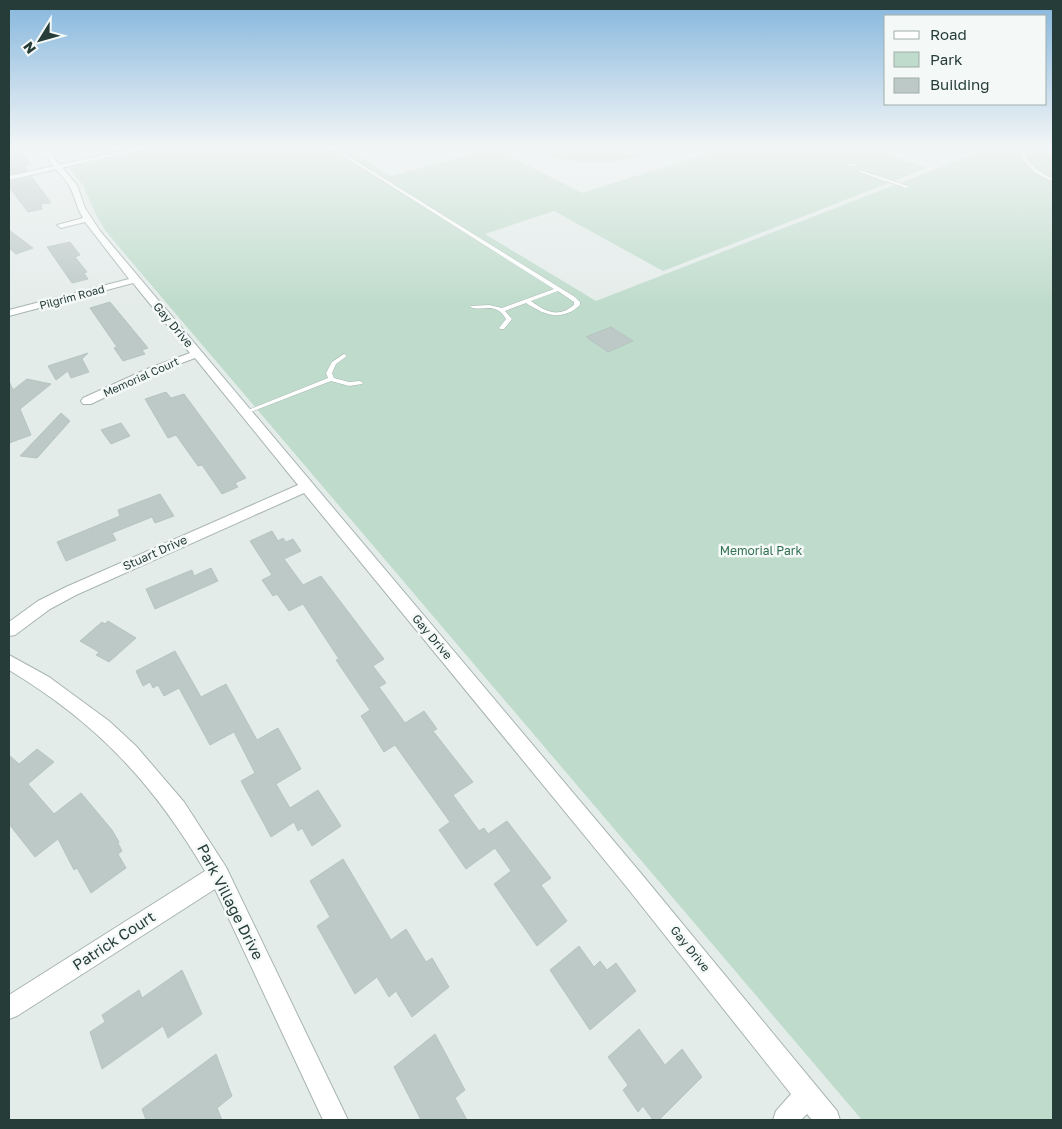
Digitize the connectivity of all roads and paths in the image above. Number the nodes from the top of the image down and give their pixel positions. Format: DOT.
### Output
graph roads {
  1 [pos="79,201"];
  2 [pos="417,201"];
  3 [pos="88,219"];
  4 [pos="61,225"];
  5 [pos="135,280"];
  6 [pos="558,289"];
  7 [pos="526,301"];
  8 [pos="473,307"];
  9 [pos="502,310"];
  10 [pos="9,313"];
  11 [pos="502,328"];
  12 [pos="196,354"];
  13 [pos="344,356"];
  14 [pos="331,379"];
  15 [pos="360,383"];
  16 [pos="87,401"];
  17 [pos="246,412"];
  18 [pos="307,486"];
  19 [pos="9,630"];
  20 [pos="9,662"];
  21 [pos="219,874"];
  22 [pos="9,1008"];
  23 [pos="808,1095"];
  24 [pos="336,1120"];
  25 [pos="785,1120"];
  26 [pos="828,1120"];
  1 -- 3 [label="street, Gay Drive"];
  2 -- 6 [label="lane"];
  3 -- 4 [label="street"];
  3 -- 5 [label="street, Gay Drive"];
  5 -- 10 [label="street, Pilgrim Road"];
  5 -- 12 [label="street, Gay Drive"];
  6 -- 7 [label="lane"];
  6 -- 7 [label="lane"];
  7 -- 9 [label="lane"];
  8 -- 9 [label="lane"];
  9 -- 11 [label="lane"];
  12 -- 16 [label="street, Memorial Court"];
  12 -- 17 [label="street, Gay Drive"];
  13 -- 14 [label="lane"];
  14 -- 15 [label="lane"];
  14 -- 17 [label="lane"];
  17 -- 18 [label="street, Gay Drive"];
  18 -- 19 [label="street, Stuart Drive"];
  18 -- 23 [label="street, Gay Drive"];
  20 -- 21 [label="street, Park Village Drive"];
  21 -- 22 [label="street, Patrick Court"];
  21 -- 24 [label="street, Park Village Drive"];
  23 -- 25 [label="street"];
  23 -- 26 [label="street, Gay Drive"];
}
